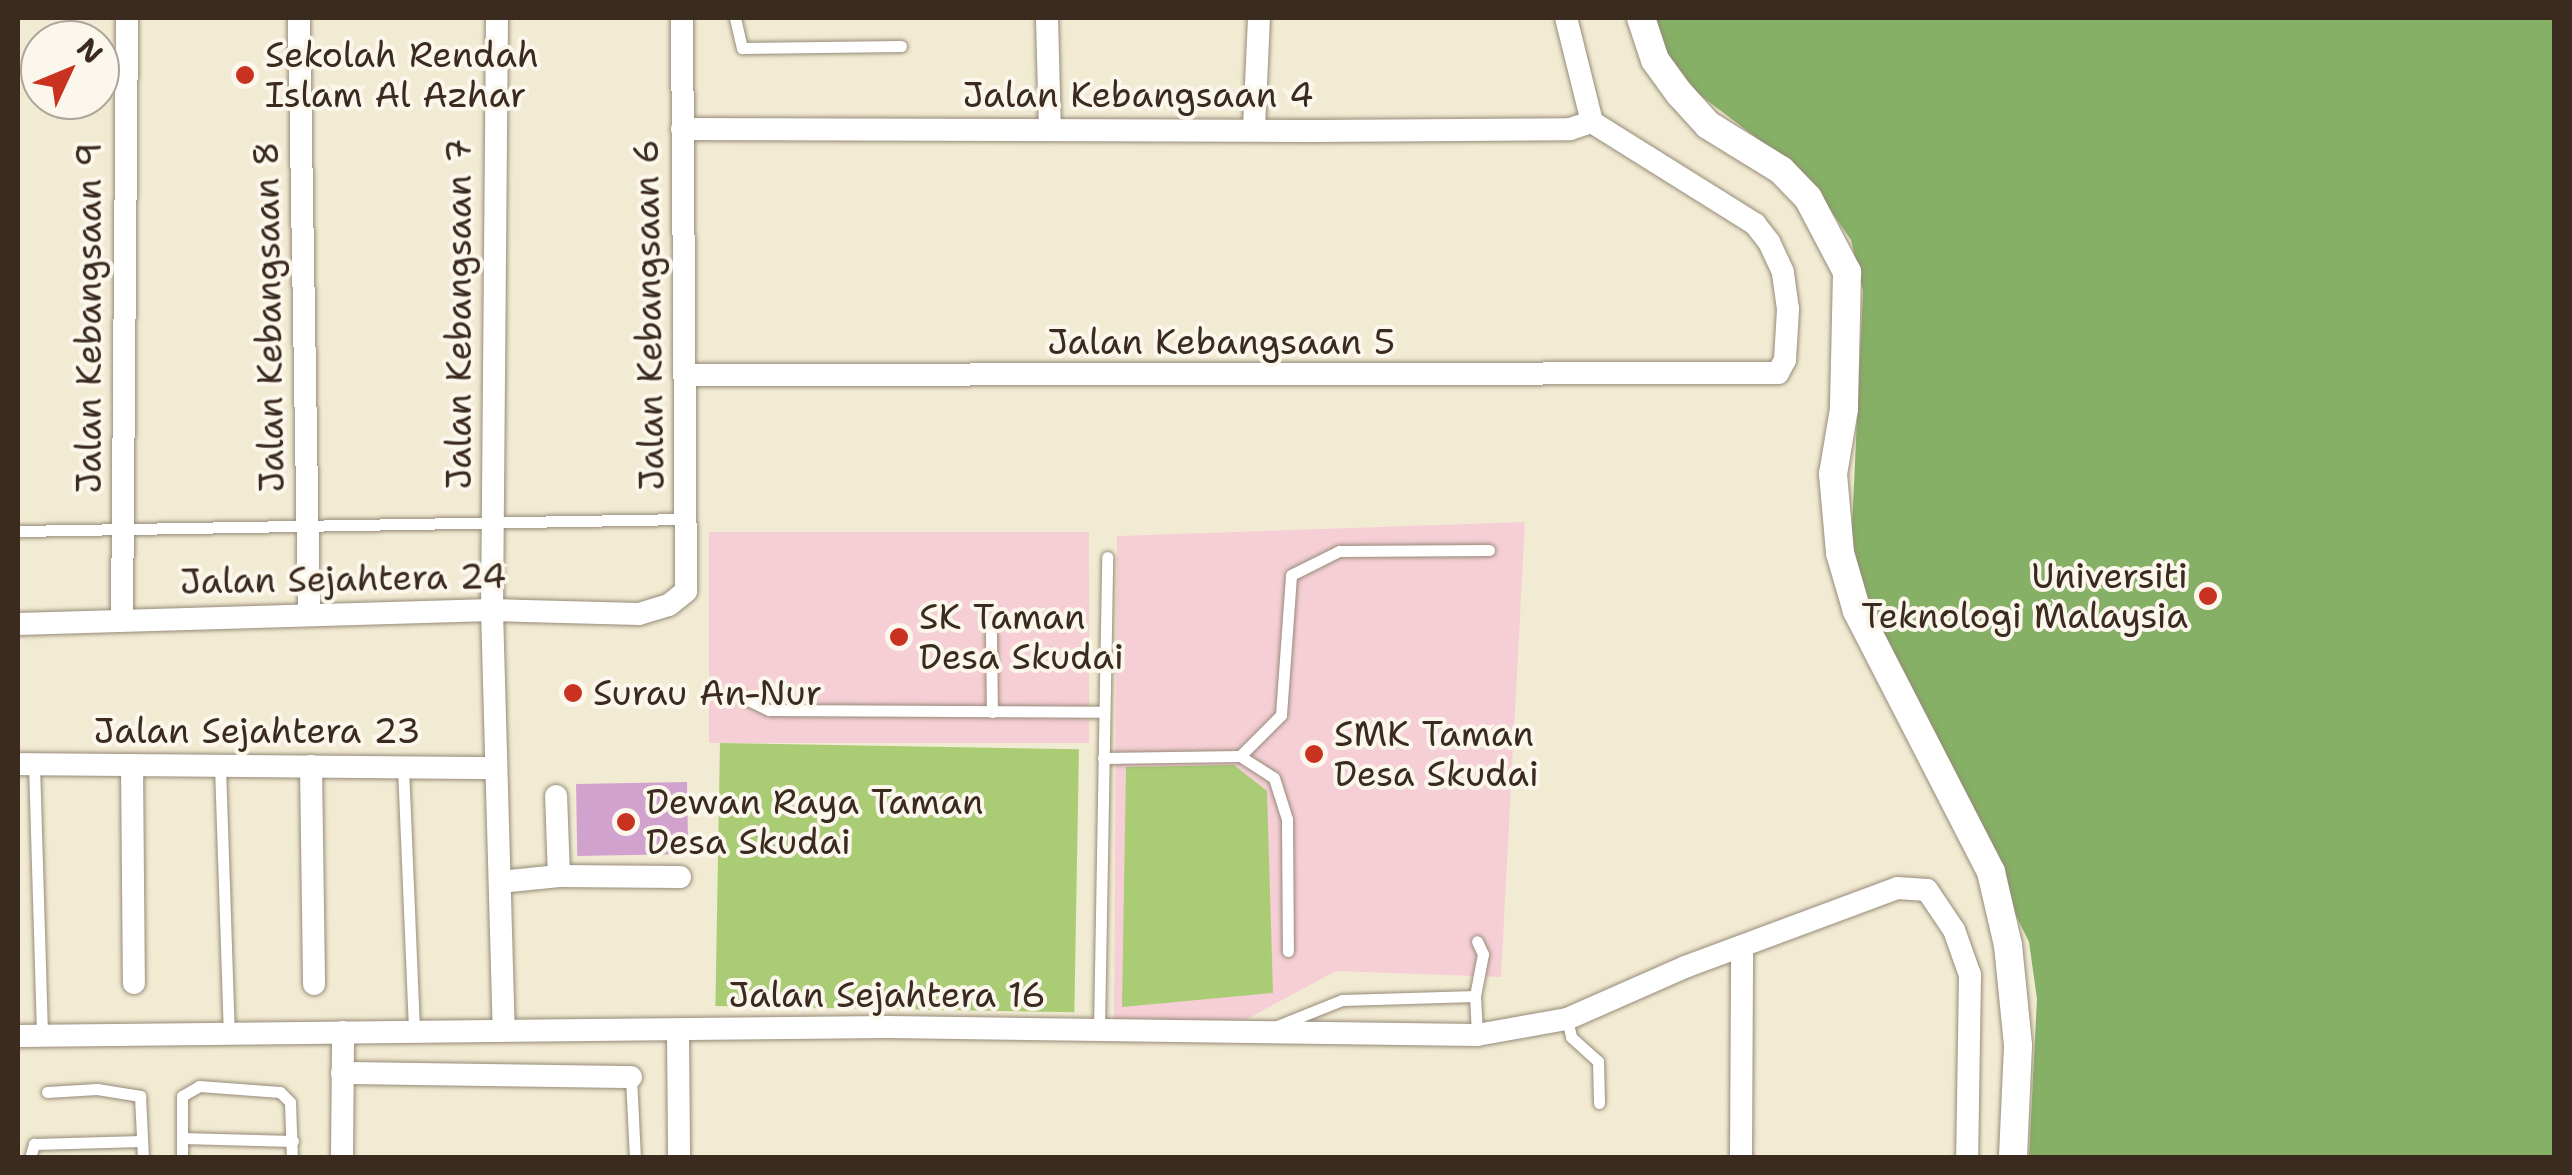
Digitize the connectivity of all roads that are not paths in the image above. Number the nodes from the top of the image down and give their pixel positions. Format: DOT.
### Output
graph roads {
  1 [pos="127,18"];
  2 [pos="299,18"];
  3 [pos="497,18"];
  4 [pos="682,18"];
  5 [pos="735,18"];
  6 [pos="1046,18"];
  7 [pos="1259,18"];
  8 [pos="1566,18"];
  9 [pos="1641,18"];
  10 [pos="901,46"];
  11 [pos="1592,122"];
  12 [pos="1254,128"];
  13 [pos="682,129"];
  14 [pos="1050,130"];
  15 [pos="685,375"];
  16 [pos="686,518"];
  17 [pos="492,522"];
  18 [pos="308,526"];
  19 [pos="123,529"];
  20 [pos="18,531"];
  21 [pos="1490,550"];
  22 [pos="1107,556"];
  23 [pos="670,605"];
  24 [pos="492,610"];
  25 [pos="309,614"];
  26 [pos="122,619"];
  27 [pos="18,624"];
  28 [pos="991,634"];
  29 [pos="742,697"];
  30 [pos="992,712"];
  31 [pos="1102,712"];
  32 [pos="1240,756"];
  33 [pos="1103,758"];
  34 [pos="26,764"];
  35 [pos="132,765"];
  36 [pos="220,766"];
  37 [pos="311,766"];
  38 [pos="403,767"];
  39 [pos="496,768"];
  40 [pos="556,796"];
  41 [pos="559,876"];
  42 [pos="680,877"];
  43 [pos="500,882"];
  44 [pos="1477,941"];
  45 [pos="1742,948"];
  46 [pos="1288,951"];
  47 [pos="134,983"];
  48 [pos="314,984"];
  49 [pos="1475,996"];
  50 [pos="1566,1019"];
  51 [pos="504,1029"];
  52 [pos="1100,1029"];
  53 [pos="414,1031"];
  54 [pos="229,1032"];
  55 [pos="343,1032"];
  56 [pos="678,1032"];
  57 [pos="1264,1033"];
  58 [pos="42,1035"];
  59 [pos="1477,1035"];
  60 [pos="18,1036"];
  61 [pos="342,1073"];
  62 [pos="631,1077"];
  63 [pos="47,1092"];
  64 [pos="1599,1103"];
  65 [pos="182,1138"];
  66 [pos="142,1140"];
  67 [pos="293,1141"];
  68 [pos="30,1158"];
  69 [pos="142,1158"];
  70 [pos="182,1158"];
  71 [pos="292,1158"];
  72 [pos="342,1158"];
  73 [pos="635,1158"];
  74 [pos="679,1158"];
  75 [pos="1741,1158"];
  76 [pos="1967,1158"];
  77 [pos="2014,1158"];
  1 -- 19 [label="street, Jalan Kebangsaan 9"];
  2 -- 18 [label="street, Jalan Kebangsaan 8"];
  3 -- 17 [label="street, Jalan Kebangsaan 7"];
  4 -- 13 [label="street, Jalan Kebangsaan 6"];
  5 -- 10 [label="lane"];
  6 -- 14 [label="street"];
  7 -- 12 [label="street"];
  8 -- 11 [label="street"];
  9 -- 77 [label="street"];
  11 -- 12 [label="street, Jalan Kebangsaan 4"];
  11 -- 15 [label="street, Jalan Kebangsaan 5"];
  12 -- 14 [label="street, Jalan Kebangsaan 4"];
  13 -- 14 [label="street, Jalan Kebangsaan 4"];
  13 -- 15 [label="street, Jalan Kebangsaan 6"];
  15 -- 16 [label="street, Jalan Kebangsaan 6"];
  16 -- 17 [label="lane"];
  16 -- 23 [label="street, Jalan Kebangsaan 6"];
  17 -- 18 [label="lane"];
  17 -- 24 [label="street, Jalan Kebangsaan 7"];
  18 -- 19 [label="lane"];
  18 -- 25 [label="street, Jalan Kebangsaan 8"];
  19 -- 20 [label="lane"];
  19 -- 26 [label="street, Jalan Kebangsaan 9"];
  21 -- 32 [label="lane"];
  22 -- 31 [label="lane"];
  23 -- 24 [label="street, Jalan Sejahtera 24"];
  24 -- 25 [label="street, Jalan Sejahtera 24"];
  24 -- 39 [label="street, Jalan Kebangsaan 7"];
  25 -- 26 [label="street, Jalan Sejahtera 24"];
  26 -- 27 [label="street, Jalan Sejahtera 24"];
  28 -- 30 [label="lane"];
  29 -- 30 [label="lane"];
  30 -- 31 [label="lane"];
  31 -- 33 [label="lane"];
  32 -- 33 [label="lane"];
  32 -- 46 [label="lane"];
  33 -- 52 [label="lane"];
  34 -- 35 [label="street, Jalan Sejahtera 23"];
  34 -- 58 [label="lane"];
  35 -- 36 [label="street, Jalan Sejahtera 23"];
  35 -- 47 [label="street"];
  36 -- 37 [label="street, Jalan Sejahtera 23"];
  36 -- 54 [label="lane"];
  37 -- 38 [label="street, Jalan Sejahtera 23"];
  37 -- 48 [label="street"];
  38 -- 39 [label="street, Jalan Sejahtera 23"];
  38 -- 53 [label="lane"];
  39 -- 43 [label="street, Jalan Kebangsaan 7"];
  40 -- 41 [label="street"];
  41 -- 42 [label="street"];
  41 -- 43 [label="street"];
  43 -- 51 [label="street, Jalan Kebangsaan 7"];
  44 -- 49 [label="lane"];
  45 -- 50 [label="street, Jalan Sejahtera 16"];
  45 -- 75 [label="street"];
  45 -- 76 [label="street, Jalan Sejahtera 16"];
  49 -- 57 [label="lane"];
  49 -- 59 [label="lane"];
  50 -- 59 [label="street, Jalan Sejahtera 16"];
  50 -- 64 [label="lane"];
  51 -- 53 [label="street, Jalan Sejahtera 16"];
  51 -- 56 [label="street, Jalan Sejahtera 16"];
  52 -- 56 [label="street, Jalan Sejahtera 16"];
  52 -- 57 [label="street, Jalan Sejahtera 16"];
  53 -- 55 [label="street, Jalan Sejahtera 16"];
  54 -- 55 [label="street, Jalan Sejahtera 16"];
  54 -- 58 [label="street, Jalan Sejahtera 16"];
  55 -- 61 [label="street"];
  56 -- 74 [label="street"];
  57 -- 59 [label="street, Jalan Sejahtera 16"];
  58 -- 60 [label="street, Jalan Sejahtera 16"];
  61 -- 62 [label="street"];
  61 -- 72 [label="street"];
  62 -- 73 [label="lane"];
  63 -- 66 [label="lane"];
  65 -- 67 [label="lane"];
  65 -- 67 [label="lane"];
  65 -- 70 [label="lane"];
  66 -- 68 [label="lane"];
  66 -- 69 [label="lane"];
  67 -- 71 [label="lane"];
}
